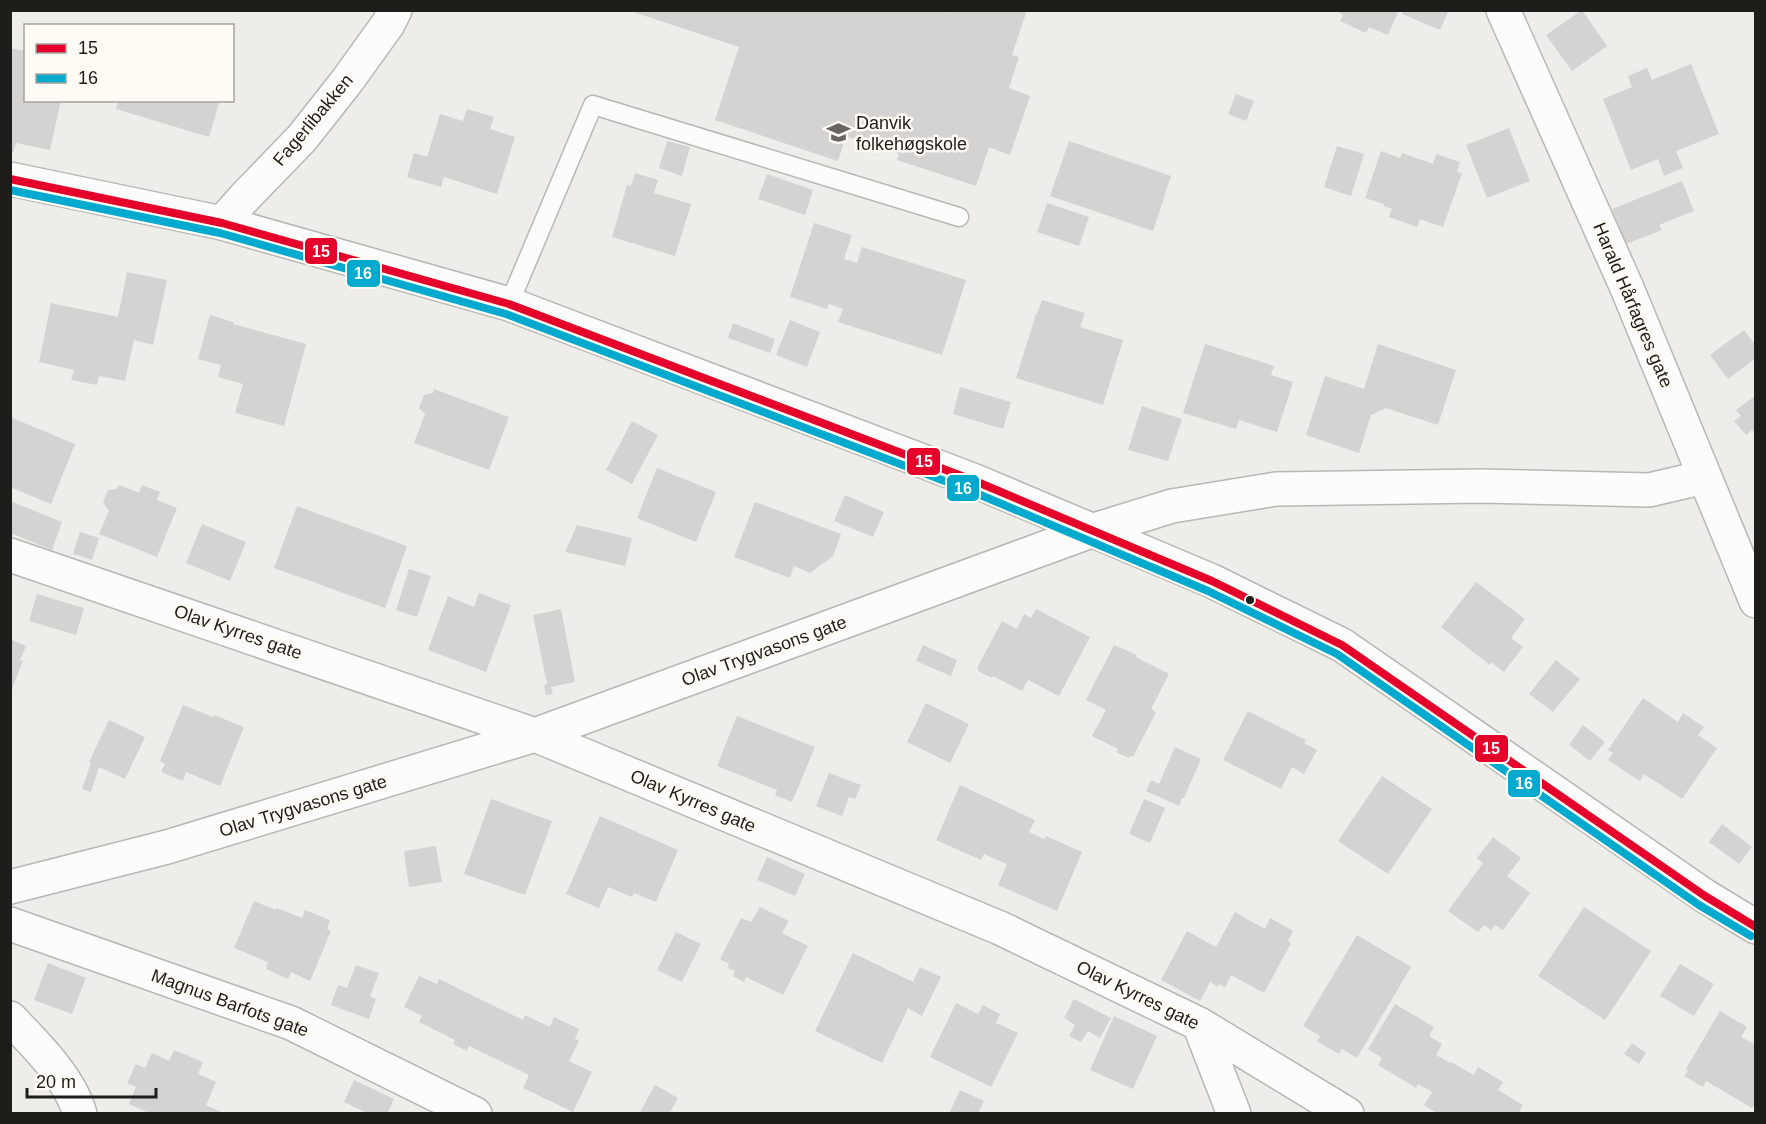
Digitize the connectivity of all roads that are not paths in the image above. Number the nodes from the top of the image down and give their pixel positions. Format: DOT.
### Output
graph roads {
  1 [pos="395,10"];
  2 [pos="1503,10"];
  3 [pos="10,179"];
  4 [pos="959,217"];
  5 [pos="222,224"];
  6 [pos="509,304"];
  7 [pos="1705,477"];
  8 [pos="1091,531"];
  9 [pos="1744,544"];
  10 [pos="10,555"];
  11 [pos="1755,601"];
  12 [pos="535,735"];
  13 [pos="10,887"];
  14 [pos="10,924"];
  15 [pos="1755,927"];
  16 [pos="10,1018"];
  17 [pos="1198,1024"];
  18 [pos="80,1113"];
  19 [pos="475,1113"];
  20 [pos="1234,1113"];
  21 [pos="1347,1113"];
  1 -- 5 [label="street, Fagerlibakken"];
  2 -- 7 [label="street, Harald Hårfagres gate"];
  3 -- 5 [label="street"];
  4 -- 6 [label="lane"];
  5 -- 6 [label="street"];
  6 -- 8 [label="street"];
  7 -- 8 [label="street, Olav Trygvasons gate"];
  7 -- 9 [label="street, Harald Hårfagres gate"];
  8 -- 12 [label="street, Olav Trygvasons gate"];
  8 -- 15 [label="street"];
  9 -- 11 [label="street, Harald Hårfagres gate"];
  10 -- 12 [label="street, Olav Kyrres gate"];
  12 -- 13 [label="street, Olav Trygvasons gate"];
  12 -- 17 [label="street, Olav Kyrres gate"];
  14 -- 19 [label="street, Magnus Barfots gate"];
  16 -- 18 [label="street"];
  17 -- 20 [label="street"];
  17 -- 21 [label="street, Olav Kyrres gate"];
}
